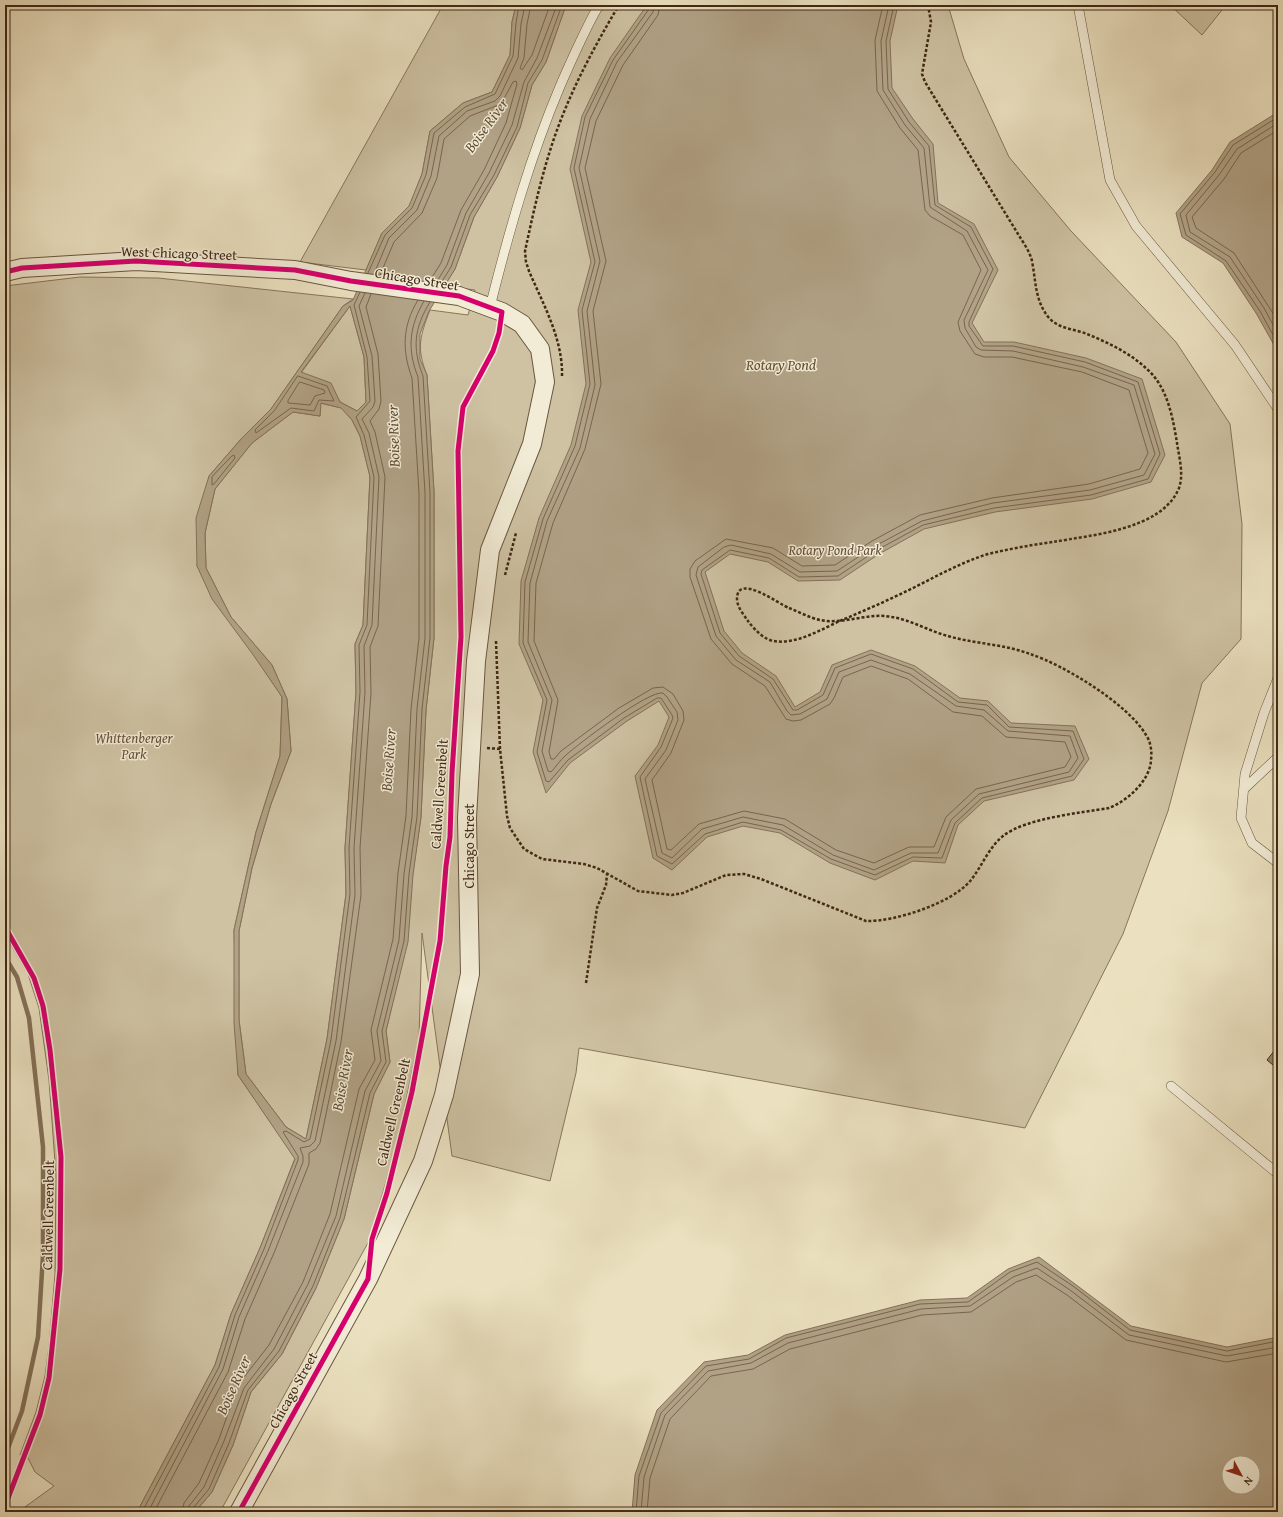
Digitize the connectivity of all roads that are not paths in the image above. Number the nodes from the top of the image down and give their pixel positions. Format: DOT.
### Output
graph roads {
  1 [pos="600,5"];
  2 [pos="1078,5"];
  3 [pos="5,272"];
  4 [pos="351,281"];
  5 [pos="490,307"];
  6 [pos="1278,409"];
  7 [pos="1278,678"];
  8 [pos="1278,757"];
  9 [pos="1244,789"];
  10 [pos="1278,863"];
  11 [pos="1171,1086"];
  12 [pos="1278,1174"];
  13 [pos="247,1509"];
  1 -- 5 [label="lane"];
  2 -- 6 [label="lane"];
  3 -- 4 [label="street, West Chicago Street"];
  4 -- 5 [label="street, Chicago Street"];
  5 -- 13 [label="street, Chicago Street"];
  7 -- 9 [label="lane"];
  8 -- 9 [label="lane"];
  9 -- 10 [label="lane"];
  11 -- 12 [label="lane"];
}
